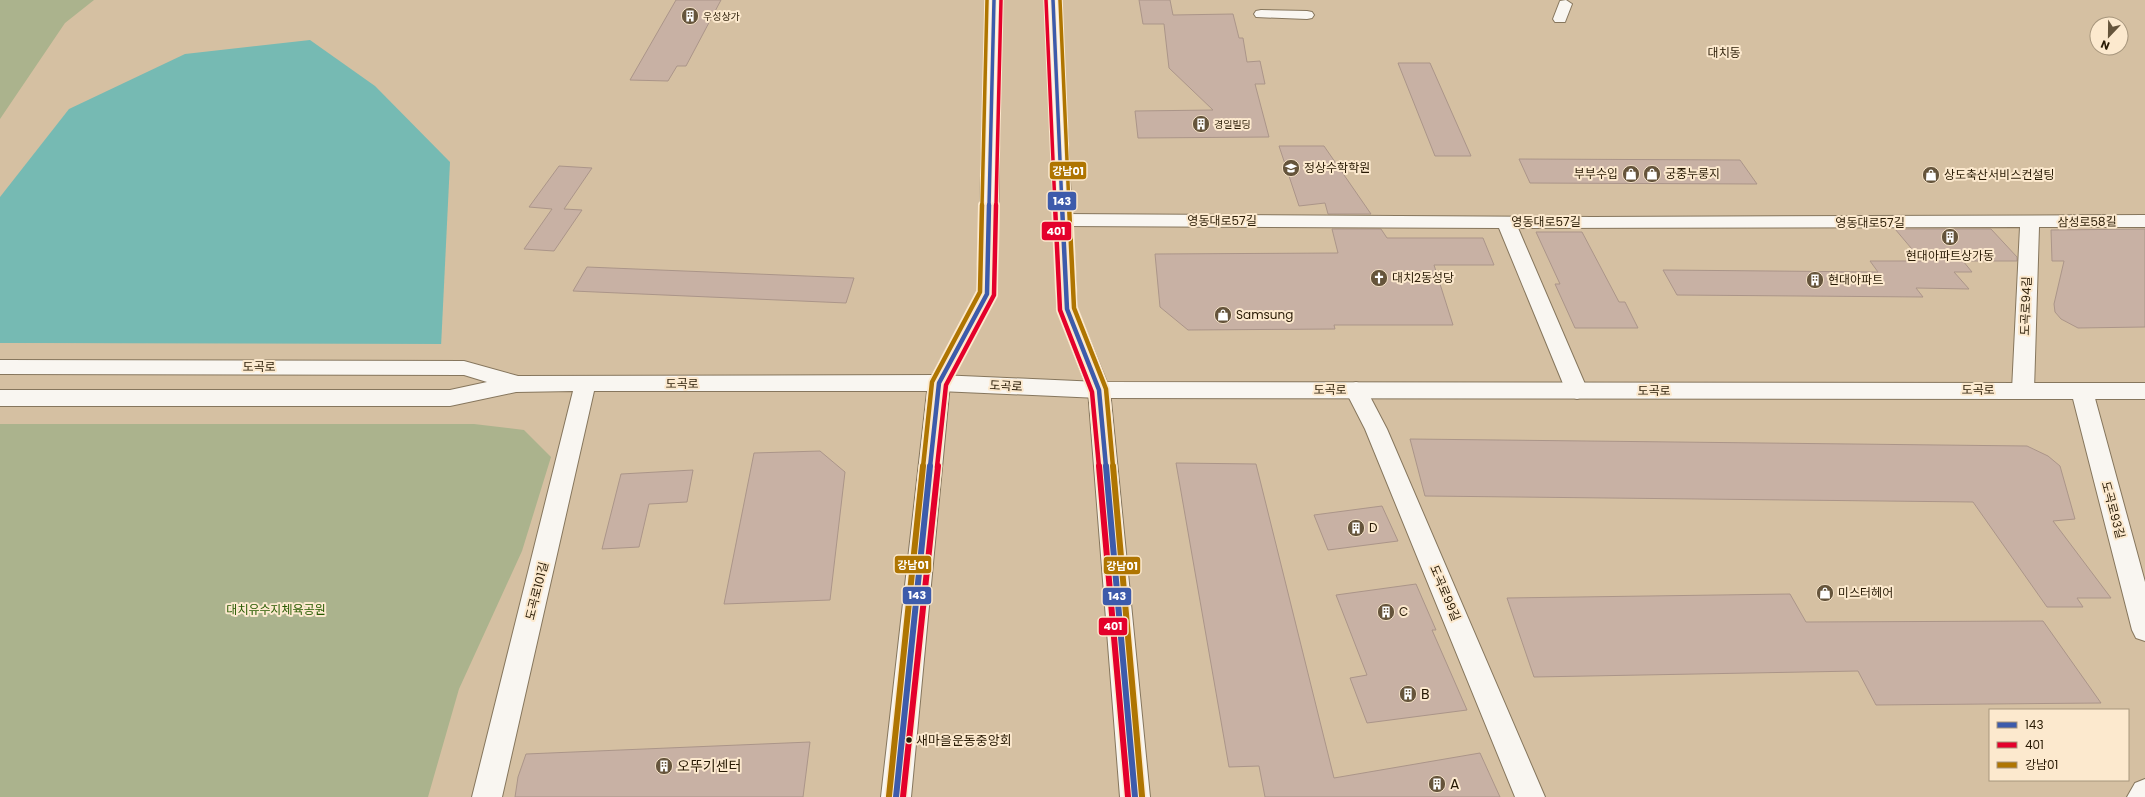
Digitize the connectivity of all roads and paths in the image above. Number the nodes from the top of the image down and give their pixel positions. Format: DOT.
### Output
graph roads {
  1 [pos="994,0"];
  2 [pos="1053,0"];
  3 [pos="1565,4"];
  4 [pos="1260,14"];
  5 [pos="1307,15"];
  6 [pos="1560,20"];
  7 [pos="1063,220"];
  8 [pos="2145,221"];
  9 [pos="1506,222"];
  10 [pos="2030,223"];
  11 [pos="0,367"];
  12 [pos="939,383"];
  13 [pos="516,384"];
  14 [pos="585,385"];
  15 [pos="1099,390"];
  16 [pos="1356,390"];
  17 [pos="2023,390"];
  18 [pos="2145,390"];
  19 [pos="1577,391"];
  20 [pos="2082,391"];
  21 [pos="0,398"];
  22 [pos="2145,630"];
  23 [pos="2145,793"];
  24 [pos="487,797"];
  25 [pos="896,797"];
  26 [pos="1135,797"];
  27 [pos="1530,797"];
  28 [pos="2142,797"];
  1 -- 12 [label="main road"];
  2 -- 7 [label="main road"];
  3 -- 6 [label="main road"];
  4 -- 5 [label="main road"];
  7 -- 9 [label="main road, 영동대로57길"];
  7 -- 15 [label="main road"];
  8 -- 10 [label="main road, 삼성로58길"];
  9 -- 10 [label="main road, 영동대로57길"];
  9 -- 19 [label="main road"];
  10 -- 17 [label="main road, 도곡로94길"];
  11 -- 13 [label="main road, 도곡로"];
  12 -- 14 [label="main road, 도곡로"];
  12 -- 15 [label="main road, 도곡로"];
  12 -- 25 [label="main road"];
  13 -- 14 [label="main road, 도곡로"];
  13 -- 21 [label="main road, 도곡로"];
  14 -- 24 [label="main road, 도곡로101길"];
  15 -- 16 [label="main road, 도곡로"];
  15 -- 26 [label="main road"];
  16 -- 19 [label="main road, 도곡로"];
  16 -- 27 [label="main road, 도곡로99길"];
  17 -- 19 [label="main road, 도곡로"];
  17 -- 20 [label="main road, 도곡로"];
  18 -- 20 [label="main road, 도곡로"];
  20 -- 22 [label="main road, 도곡로93길"];
  23 -- 28 [label="main road"];
}
